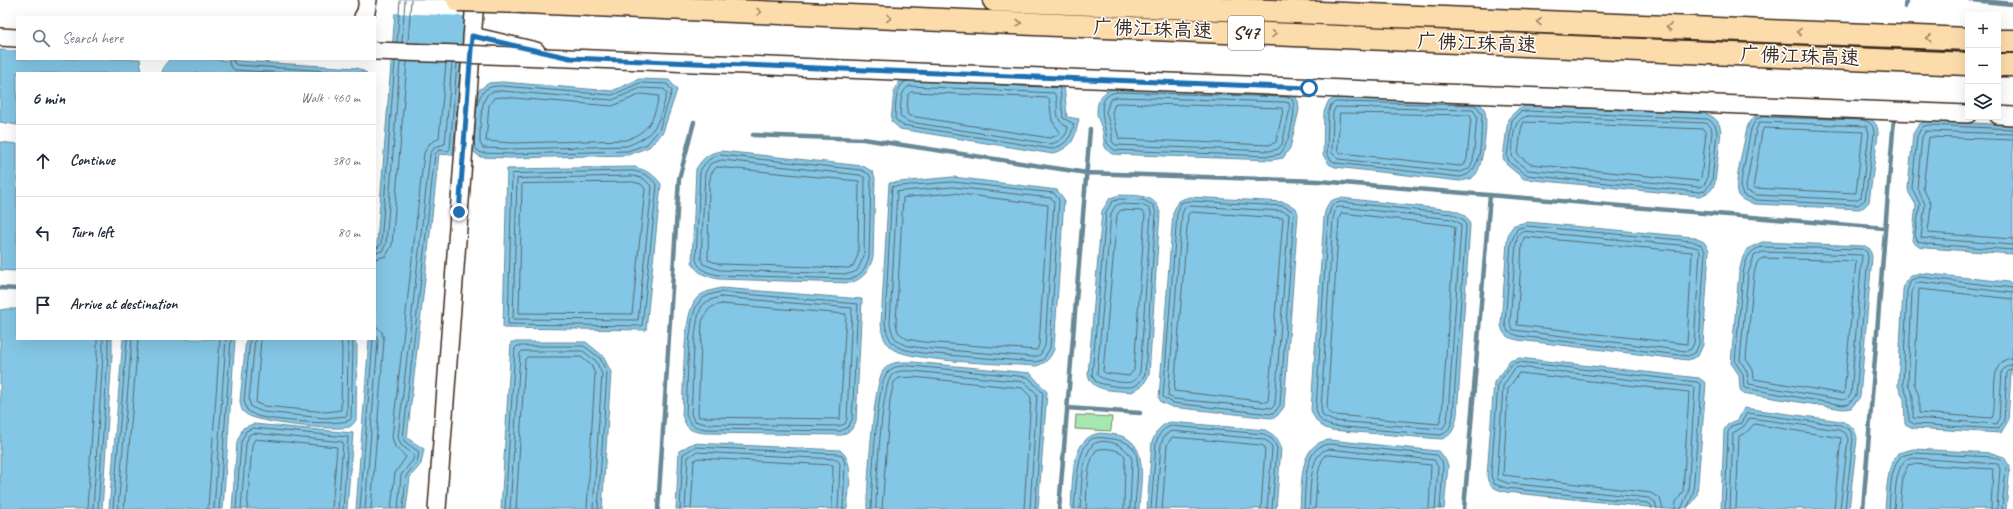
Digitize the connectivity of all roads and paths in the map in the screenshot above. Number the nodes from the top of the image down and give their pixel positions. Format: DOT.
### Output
graph roads {
  1 [pos="368,0"];
  2 [pos="458,0"];
  3 [pos="475,0"];
  4 [pos="994,0"];
  5 [pos="364,16"];
  6 [pos="472,36"];
  7 [pos="0,37"];
  8 [pos="16,38"];
  9 [pos="1965,39"];
  10 [pos="2001,40"];
  11 [pos="2013,41"];
  12 [pos="376,51"];
  13 [pos="570,58"];
  14 [pos="1965,64"];
  15 [pos="2001,65"];
  16 [pos="2013,65"];
  17 [pos="1965,114"];
  18 [pos="2001,116"];
  19 [pos="2013,116"];
  20 [pos="437,509"];
  1 -- 5 [label="street"];
  2 -- 14 [label="highway, 广佛江珠高速 / S47, one-way, bridge"];
  3 -- 6 [label="street"];
  9 -- 4 [label="highway, 广佛江珠高速 / S47, one-way"];
  6 -- 13 [label="street"];
  6 -- 20 [label="street"];
  7 -- 8 [label="street"];
  10 -- 11 [label="highway"];
  12 -- 13 [label="street, bridge"];
  13 -- 17 [label="street"];
  15 -- 16 [label="highway"];
  18 -- 19 [label="street"];
}
